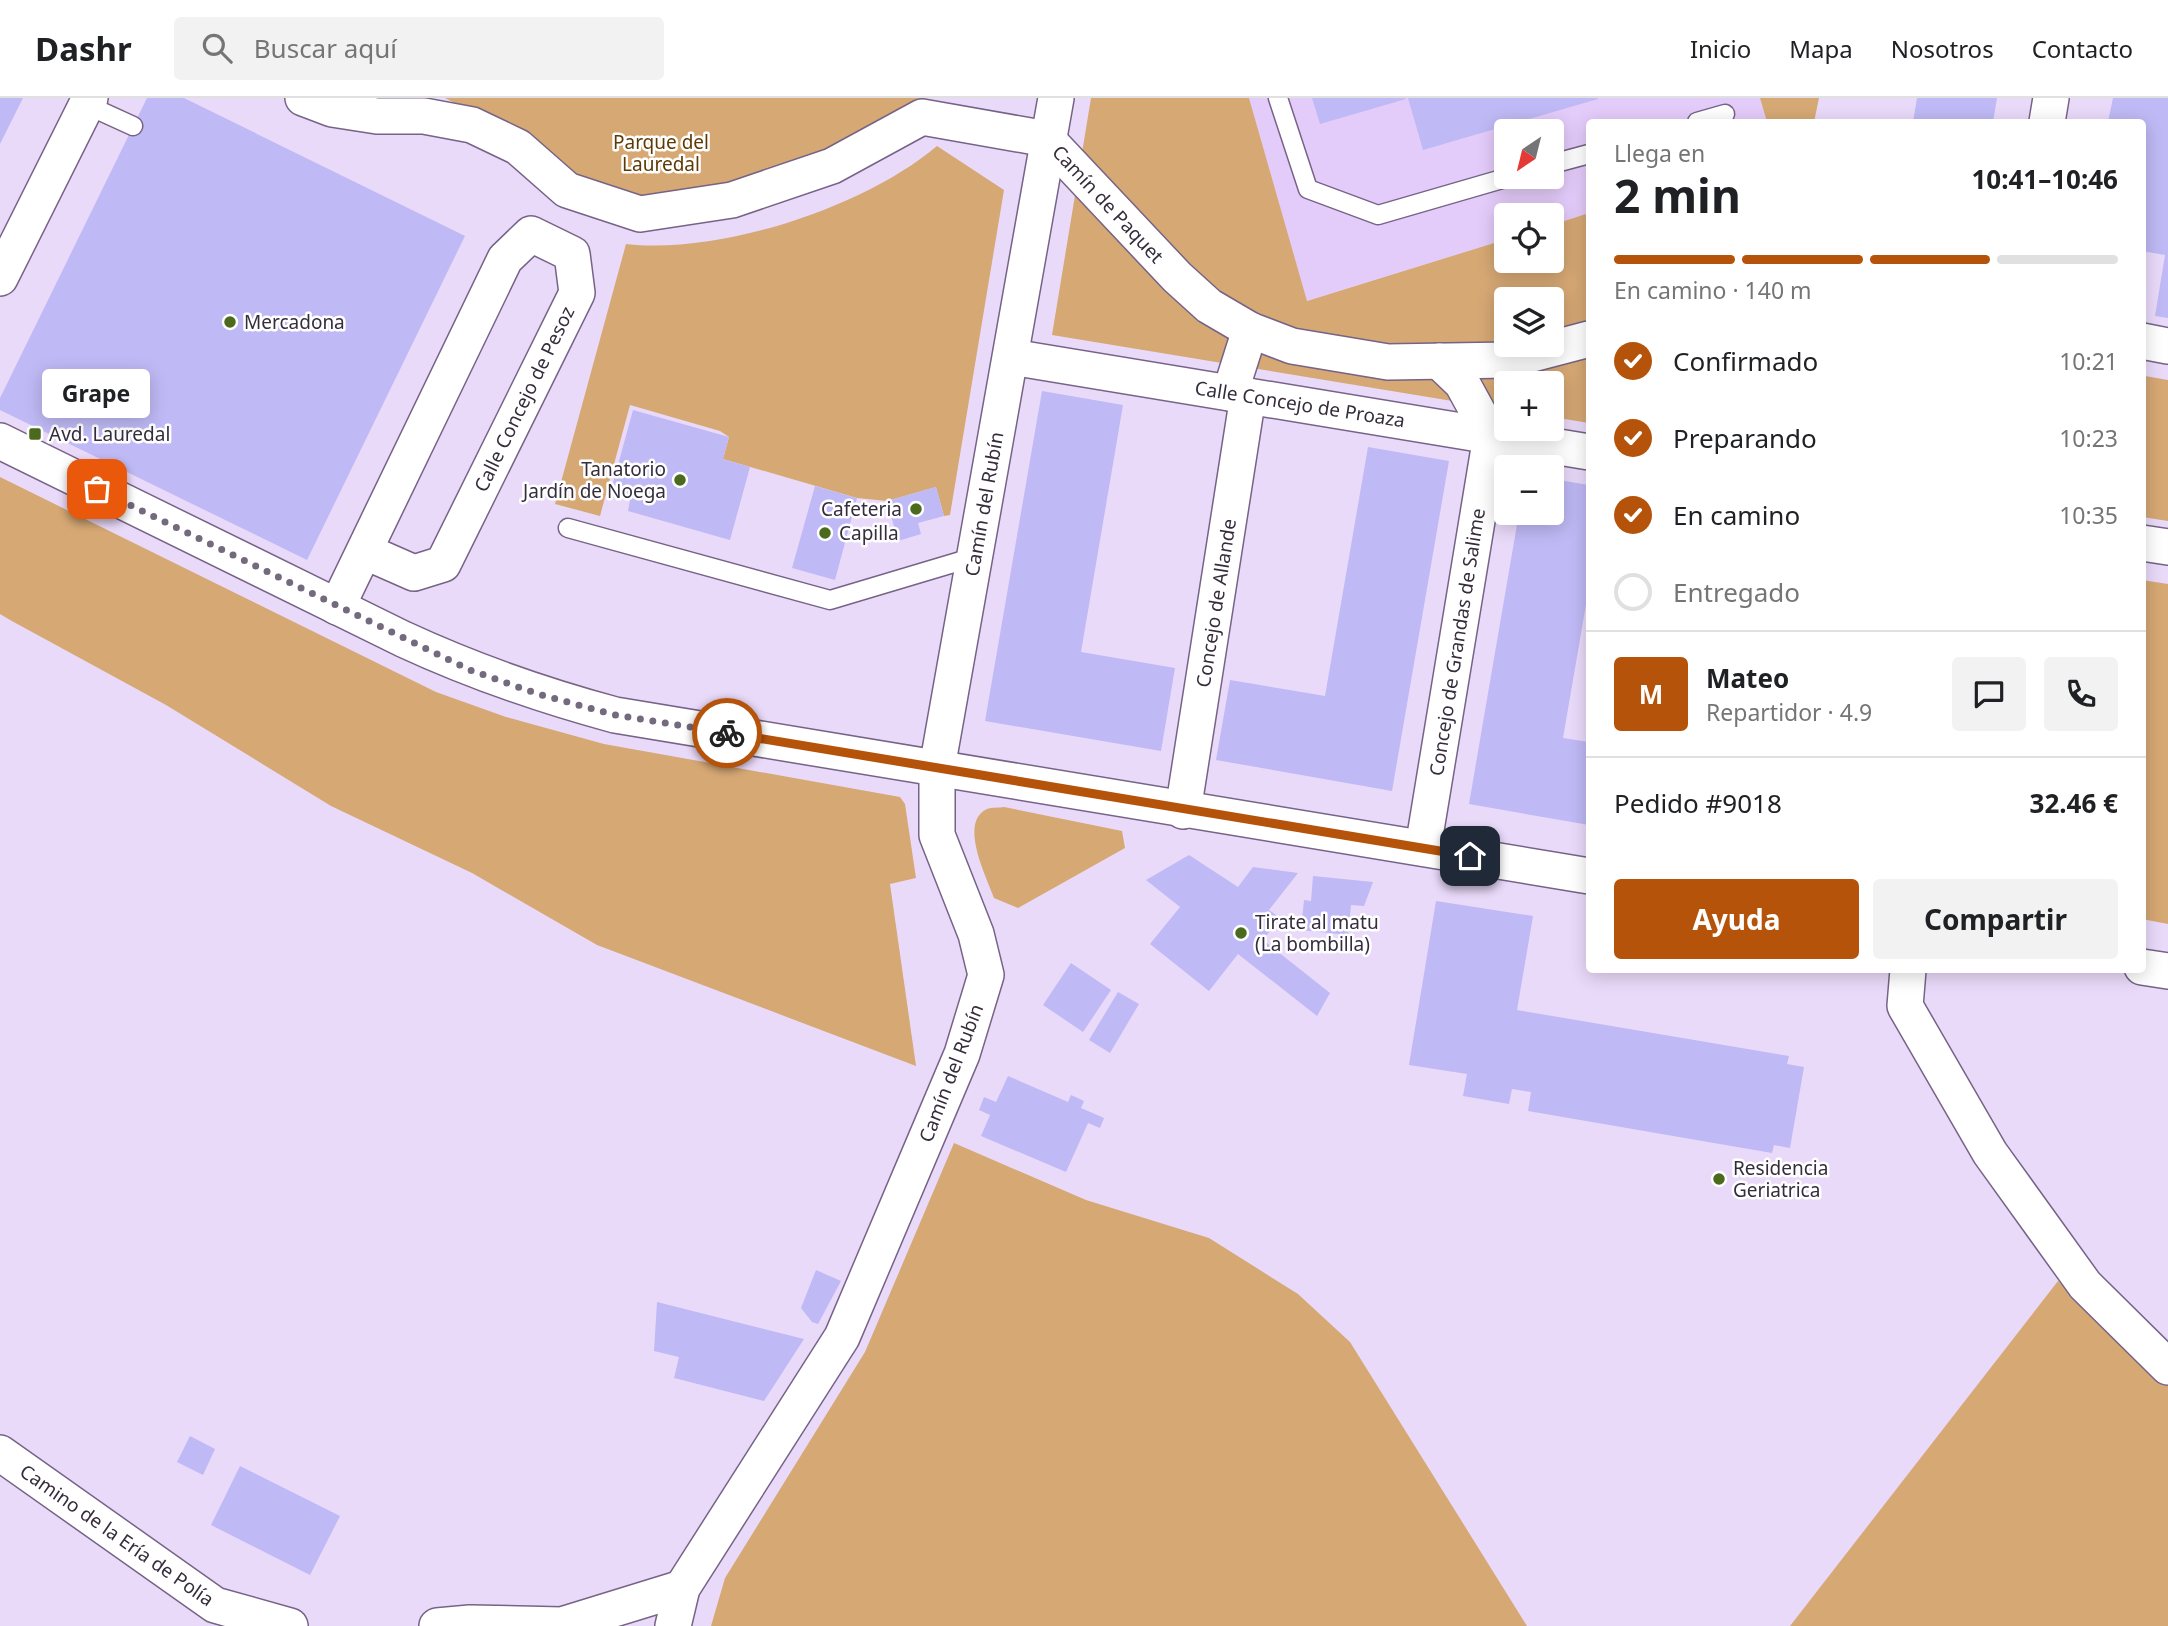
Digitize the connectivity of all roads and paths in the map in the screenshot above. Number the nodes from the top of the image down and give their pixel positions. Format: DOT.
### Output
graph roads {
  1 [pos="303,98"];
  2 [pos="1056,98"];
  3 [pos="1278,98"];
  4 [pos="2051,98"];
  5 [pos="89,102"];
  6 [pos="1725,114"];
  7 [pos="1708,119"];
  8 [pos="2048,119"];
  9 [pos="133,126"];
  10 [pos="1047,139"];
  11 [pos="1586,155"];
  12 [pos="1564,161"];
  13 [pos="1494,181"];
  14 [pos="567,190"];
  15 [pos="543,240"];
  16 [pos="0,278"];
  17 [pos="1250,330"];
  18 [pos="1586,340"];
  19 [pos="2146,342"];
  20 [pos="2168,346"];
  21 [pos="1011,357"];
  22 [pos="1439,361"];
  23 [pos="1239,394"];
  24 [pos="1491,436"];
  25 [pos="0,441"];
  26 [pos="1586,452"];
  27 [pos="568,528"];
  28 [pos="2146,543"];
  29 [pos="2168,547"];
  30 [pos="365,551"];
  31 [pos="974,557"];
  32 [pos="337,607"];
  33 [pos="937,768"];
  34 [pos="1183,811"];
  35 [pos="1423,848"];
  36 [pos="1586,875"];
  37 [pos="2146,968"];
  38 [pos="2168,971"];
  39 [pos="1908,973"];
  40 [pos="2168,1367"];
  41 [pos="0,1453"];
  42 [pos="682,1588"];
  43 [pos="211,1616"];
  44 [pos="283,1625"];
  45 [pos="563,1625"];
  46 [pos="437,1626"];
  47 [pos="673,1626"];
  1 -- 14 [label="street, Camín de Paquet"];
  2 -- 10 [label="street, Camín del Rubín"];
  3 -- 13 [label="lane"];
  4 -- 8 [label="street"];
  5 -- 9 [label="lane"];
  5 -- 16 [label="street"];
  6 -- 7 [label="lane"];
  10 -- 14 [label="street, Camín de Paquet"];
  10 -- 17 [label="street, Camín de Paquet"];
  10 -- 21 [label="street, Camín del Rubín"];
  11 -- 12 [label="lane"];
  14 -- 15 [label="street"];
  15 -- 30 [label="street"];
  15 -- 30 [label="street, Calle Concejo de Pesoz"];
  17 -- 22 [label="street, Camín de Paquet"];
  17 -- 23 [label="street, Concejo de Allande"];
  18 -- 22 [label="street, Camín de Paquet"];
  19 -- 20 [label="street"];
  21 -- 23 [label="street, Calle Concejo de Proaza"];
  21 -- 31 [label="street, Camín del Rubín"];
  22 -- 24 [label="street"];
  23 -- 24 [label="street, Calle Concejo de Proaza"];
  23 -- 34 [label="street, Concejo de Allande"];
  24 -- 26 [label="street, Calle Concejo de Proaza"];
  24 -- 35 [label="street, Concejo de Grandas de Salime"];
  25 -- 32 [label="street"];
  27 -- 31 [label="lane"];
  28 -- 29 [label="street"];
  30 -- 32 [label="street"];
  31 -- 33 [label="street, Camín del Rubín"];
  32 -- 33 [label="street"];
  33 -- 34 [label="street"];
  33 -- 42 [label="street, Camín del Rubín"];
  34 -- 35 [label="street"];
  35 -- 36 [label="street"];
  37 -- 38 [label="street"];
  39 -- 40 [label="street"];
  41 -- 43 [label="street, Camino de la Ería de Polía"];
  42 -- 45 [label="street"];
  42 -- 47 [label="street, Camín del Rubín"];
  43 -- 44 [label="street, Camino de la Ería de Polía"];
  45 -- 46 [label="street"];
}
